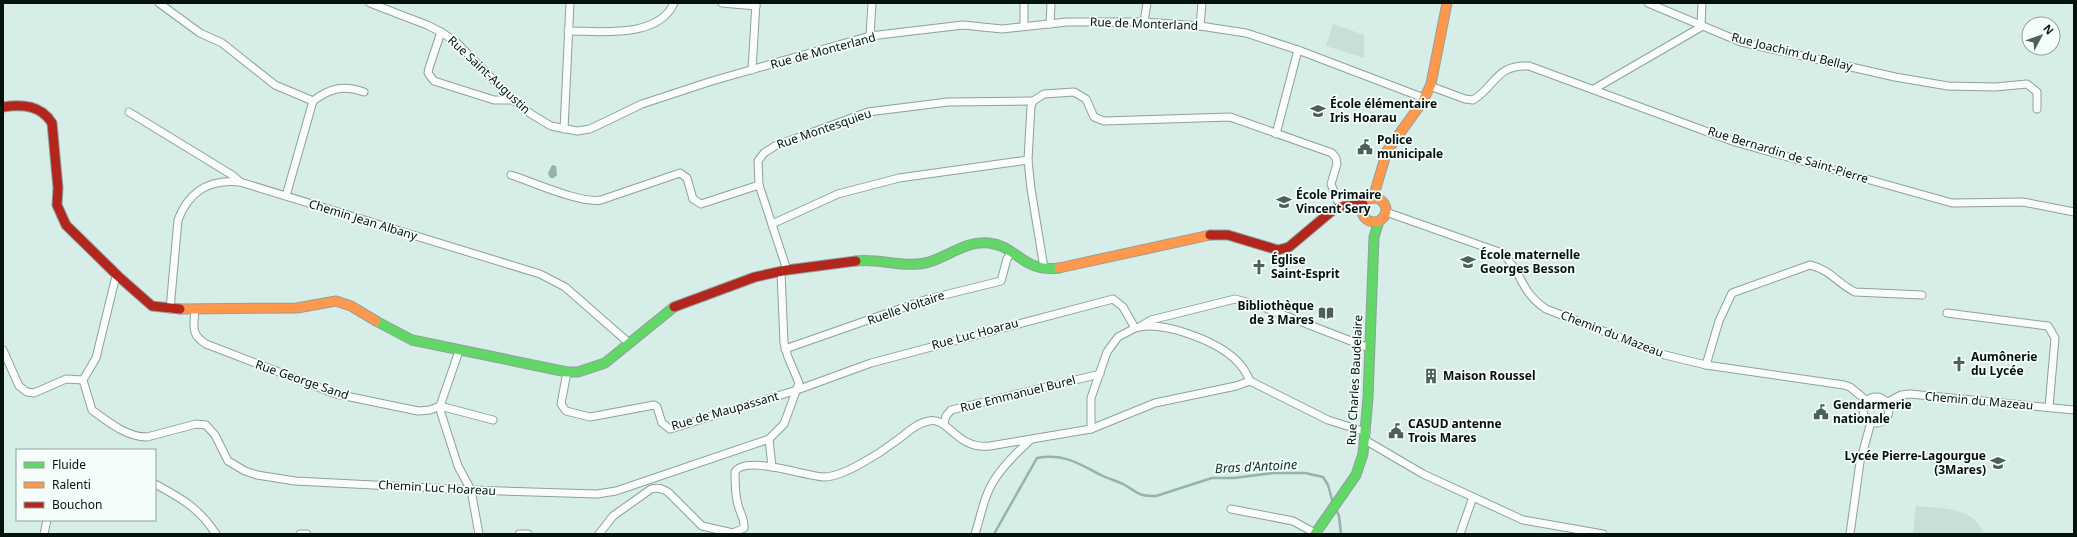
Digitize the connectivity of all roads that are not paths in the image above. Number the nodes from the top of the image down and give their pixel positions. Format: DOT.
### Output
graph roads {
  1 [pos="160,3"];
  2 [pos="370,3"];
  3 [pos="570,3"];
  4 [pos="674,3"];
  5 [pos="722,3"];
  6 [pos="872,3"];
  7 [pos="1024,3"];
  8 [pos="1050,3"];
  9 [pos="1147,3"];
  10 [pos="1202,3"];
  11 [pos="1447,3"];
  12 [pos="1648,3"];
  13 [pos="1702,3"];
  14 [pos="756,4"];
  15 [pos="1144,22"];
  16 [pos="1050,24"];
  17 [pos="1024,26"];
  18 [pos="1200,26"];
  19 [pos="1701,27"];
  20 [pos="568,31"];
  21 [pos="441,32"];
  22 [pos="870,36"];
  23 [pos="1298,50"];
  24 [pos="752,70"];
  25 [pos="1430,86"];
  26 [pos="1594,89"];
  27 [pos="364,92"];
  28 [pos="1424,98"];
  29 [pos="513,100"];
  30 [pos="313,101"];
  31 [pos="1033,101"];
  32 [pos="3,107"];
  33 [pos="2038,110"];
  34 [pos="129,112"];
  35 [pos="564,129"];
  36 [pos="1276,134"];
  37 [pos="1028,160"];
  38 [pos="512,175"];
  39 [pos="240,182"];
  40 [pos="759,185"];
  41 [pos="286,196"];
  42 [pos="1377,199"];
  43 [pos="1340,206"];
  44 [pos="1363,208"];
  45 [pos="1386,212"];
  46 [pos="2074,212"];
  47 [pos="1369,221"];
  48 [pos="1379,221"];
  49 [pos="772,224"];
  50 [pos="1374,237"];
  51 [pos="1012,253"];
  52 [pos="1044,268"];
  53 [pos="784,271"];
  54 [pos="118,276"];
  55 [pos="1922,295"];
  56 [pos="170,308"];
  57 [pos="195,309"];
  58 [pos="1947,313"];
  59 [pos="1138,328"];
  60 [pos="629,344"];
  61 [pos="1369,348"];
  62 [pos="3,350"];
  63 [pos="785,350"];
  64 [pos="459,351"];
  65 [pos="1706,364"];
  66 [pos="567,372"];
  67 [pos="1100,374"];
  68 [pos="83,380"];
  69 [pos="1250,381"];
  70 [pos="797,390"];
  71 [pos="1867,401"];
  72 [pos="1886,403"];
  73 [pos="440,406"];
  74 [pos="2049,407"];
  75 [pos="2074,410"];
  76 [pos="492,420"];
  77 [pos="1872,422"];
  78 [pos="944,423"];
  79 [pos="1091,429"];
  80 [pos="1365,436"];
  81 [pos="769,439"];
  82 [pos="1031,440"];
  83 [pos="772,467"];
  84 [pos="156,485"];
  85 [pos="471,490"];
  86 [pos="1473,497"];
  87 [pos="1231,509"];
  88 [pos="47,521"];
  89 [pos="44,534"];
  90 [pos="216,534"];
  91 [pos="300,534"];
  92 [pos="307,534"];
  93 [pos="479,534"];
  94 [pos="519,534"];
  95 [pos="528,534"];
  96 [pos="599,534"];
  97 [pos="975,534"];
  98 [pos="1315,534"];
  99 [pos="1460,534"];
  100 [pos="1603,534"];
  101 [pos="1850,534"];
  1 -- 30 [label="street"];
  2 -- 21 [label="street, Rue Saint-Augustin"];
  3 -- 20 [label="street"];
  4 -- 20 [label="street"];
  5 -- 14 [label="street"];
  6 -- 22 [label="street"];
  7 -- 17 [label="street"];
  8 -- 16 [label="street"];
  9 -- 15 [label="street"];
  10 -- 18 [label="street"];
  11 -- 25 [label="main road"];
  12 -- 19 [label="street, Rue Joachim du Bellay"];
  13 -- 19 [label="street"];
  14 -- 24 [label="street"];
  15 -- 16 [label="street, Rue de Monterland"];
  15 -- 18 [label="street, Rue de Monterland"];
  16 -- 17 [label="street, Rue de Monterland"];
  17 -- 22 [label="street, Rue de Monterland"];
  18 -- 23 [label="street, Rue de Monterland"];
  19 -- 26 [label="street"];
  19 -- 33 [label="street, Rue Joachim du Bellay"];
  20 -- 35 [label="street"];
  21 -- 29 [label="street, Rue Saint-Augustin"];
  21 -- 29 [label="street"];
  22 -- 24 [label="street, Rue de Monterland"];
  23 -- 28 [label="street, Rue de Monterland"];
  23 -- 36 [label="street"];
  24 -- 35 [label="street, Rue de Monterland"];
  25 -- 26 [label="street, Rue Bernardin de Saint-Pierre"];
  25 -- 28 [label="main road"];
  26 -- 46 [label="street, Rue Bernardin de Saint-Pierre"];
  27 -- 30 [label="street"];
  28 -- 42 [label="main road"];
  29 -- 35 [label="street, Rue Saint-Augustin"];
  30 -- 41 [label="street"];
  31 -- 36 [label="street"];
  31 -- 37 [label="street"];
  31 -- 40 [label="street, Rue Montesquieu"];
  32 -- 54 [label="main road"];
  34 -- 39 [label="street"];
  36 -- 43 [label="street"];
  37 -- 49 [label="street"];
  37 -- 52 [label="street"];
  38 -- 40 [label="street"];
  39 -- 41 [label="street, Chemin Jean Albany"];
  39 -- 56 [label="street, Chemin Jean Albany"];
  40 -- 49 [label="street, Rue Montesquieu"];
  41 -- 60 [label="street, Chemin Jean Albany"];
  42 -- 44 [label="main road"];
  42 -- 45 [label="main road"];
  43 -- 44 [label="main road"];
  43 -- 52 [label="main road"];
  44 -- 47 [label="main road"];
  45 -- 48 [label="main road"];
  45 -- 65 [label="street, Chemin du Mazeau"];
  47 -- 48 [label="main road"];
  47 -- 50 [label="main road, Rue Charles Baudelaire"];
  48 -- 50 [label="main road, Rue Charles Baudelaire"];
  49 -- 53 [label="street, Rue Montesquieu"];
  50 -- 61 [label="main road, Rue Charles Baudelaire"];
  51 -- 52 [label="main road"];
  51 -- 53 [label="main road"];
  51 -- 63 [label="street, Ruelle Voltaire"];
  53 -- 60 [label="main road"];
  53 -- 63 [label="street, Chemin Luc Hoareau"];
  54 -- 56 [label="main road"];
  54 -- 68 [label="street"];
  55 -- 65 [label="street"];
  56 -- 57 [label="main road"];
  57 -- 64 [label="main road"];
  57 -- 73 [label="street, Rue George Sand"];
  58 -- 74 [label="street"];
  59 -- 61 [label="street"];
  59 -- 67 [label="street"];
  59 -- 69 [label="street"];
  59 -- 70 [label="street, Rue Luc Hoarau"];
  60 -- 66 [label="main road"];
  61 -- 80 [label="main road, Rue Charles Baudelaire"];
  62 -- 68 [label="street"];
  63 -- 70 [label="street, Chemin Luc Hoareau"];
  64 -- 66 [label="main road"];
  64 -- 73 [label="street"];
  65 -- 71 [label="street, Chemin du Mazeau"];
  66 -- 70 [label="street, Rue de Maupassant"];
  67 -- 78 [label="street, Rue Emmanuel Burel"];
  67 -- 79 [label="street"];
  68 -- 85 [label="street, Chemin Luc Hoareau"];
  69 -- 79 [label="street"];
  69 -- 80 [label="street"];
  70 -- 81 [label="street, Chemin Luc Hoareau"];
  71 -- 72 [label="street"];
  71 -- 77 [label="street"];
  72 -- 74 [label="street, Chemin du Mazeau"];
  72 -- 77 [label="street"];
  73 -- 76 [label="street"];
  73 -- 85 [label="street"];
  74 -- 75 [label="street, Chemin du Mazeau"];
  77 -- 101 [label="street"];
  78 -- 82 [label="street"];
  78 -- 83 [label="street"];
  79 -- 82 [label="street"];
  80 -- 86 [label="street"];
  80 -- 98 [label="main road, Rue Charles Baudelaire"];
  81 -- 83 [label="street"];
  81 -- 85 [label="street, Chemin Luc Hoareau"];
  82 -- 97 [label="street"];
  83 -- 96 [label="street"];
  84 -- 90 [label="street"];
  85 -- 93 [label="street"];
  86 -- 99 [label="street"];
  86 -- 100 [label="street"];
  87 -- 98 [label="street"];
  88 -- 89 [label="street"];
  91 -- 92 [label="street"];
  94 -- 95 [label="street"];
}
